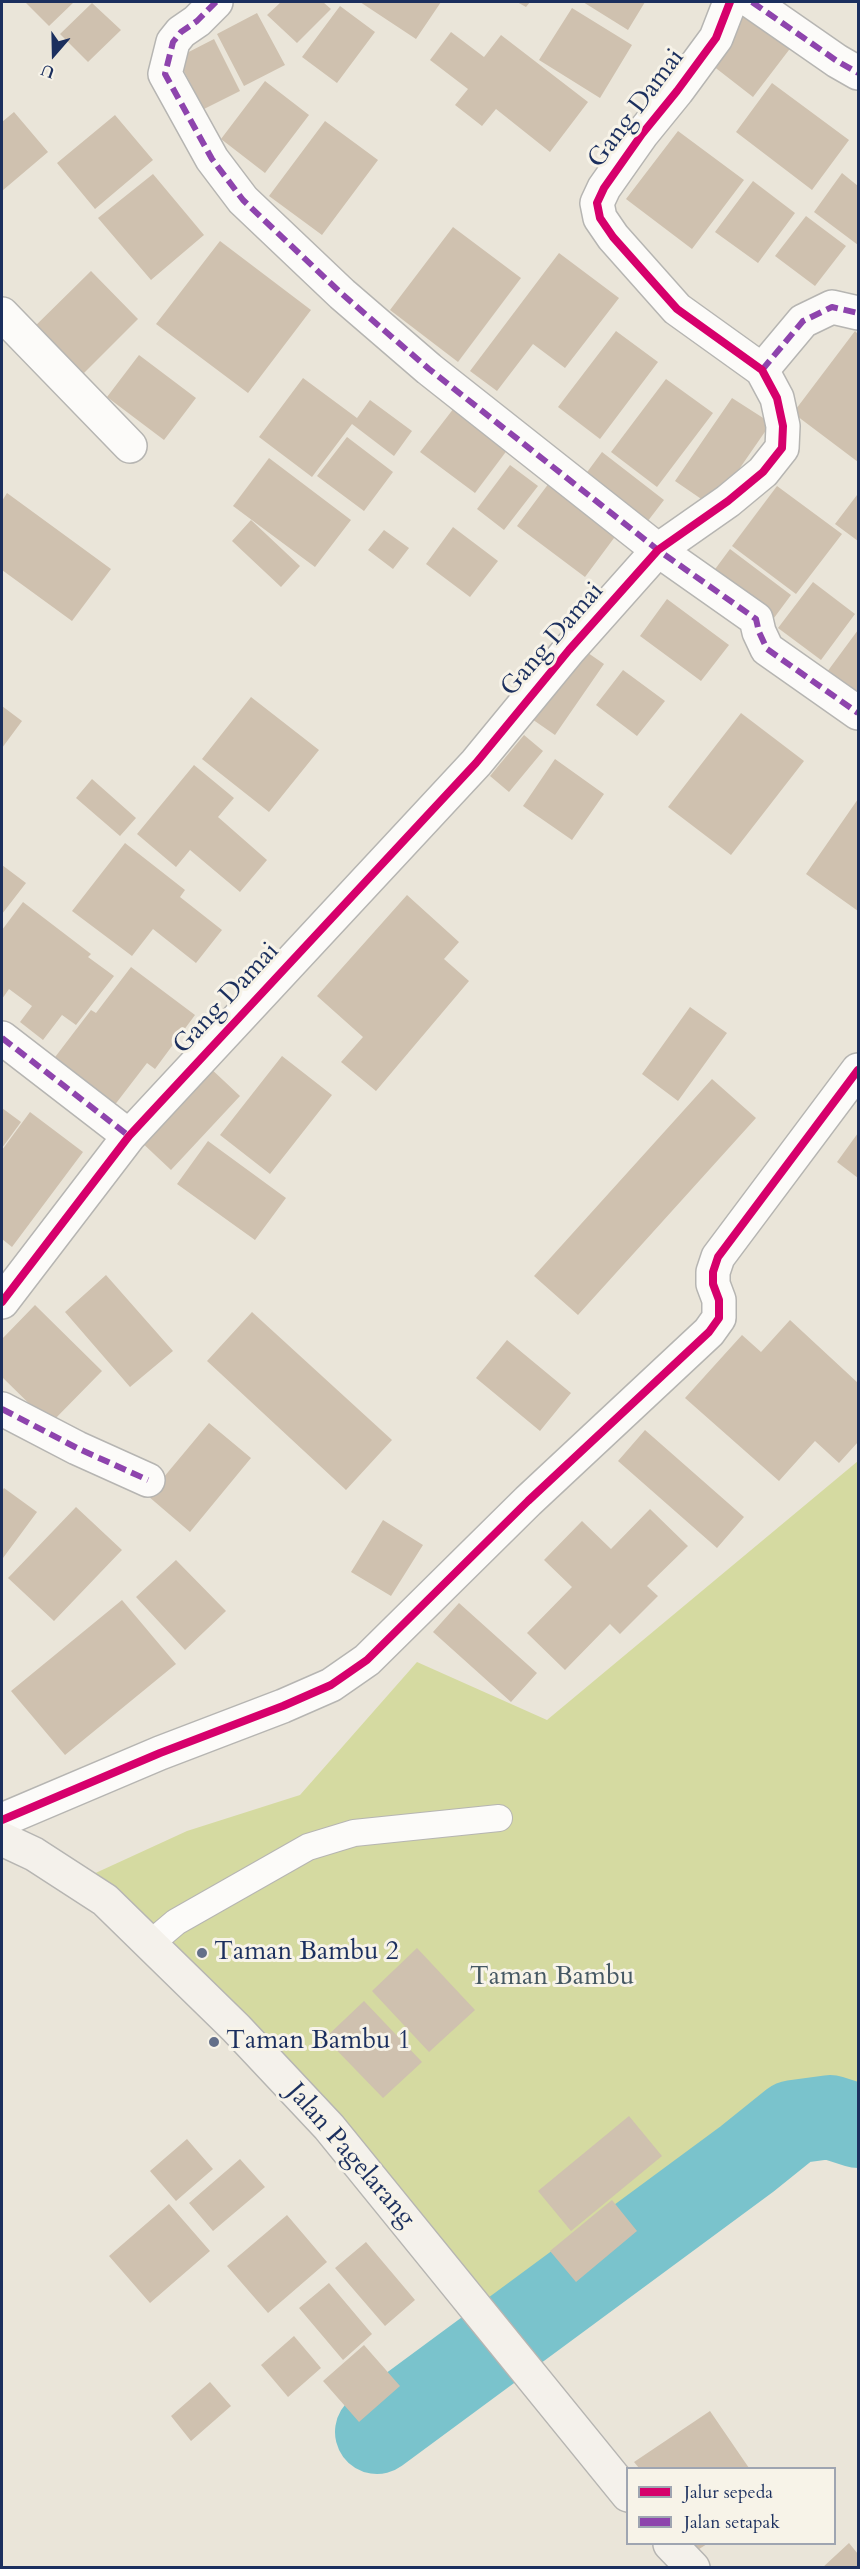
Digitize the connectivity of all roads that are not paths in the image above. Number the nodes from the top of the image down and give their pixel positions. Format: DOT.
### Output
graph roads {
  1 [pos="216,2"];
  2 [pos="730,2"];
  3 [pos="752,2"];
  4 [pos="858,73"];
  5 [pos="858,313"];
  6 [pos="2,315"];
  7 [pos="762,370"];
  8 [pos="130,446"];
  9 [pos="658,550"];
  10 [pos="858,713"];
  11 [pos="2,1038"];
  12 [pos="858,1070"];
  13 [pos="129,1136"];
  14 [pos="2,1302"];
  15 [pos="2,1409"];
  16 [pos="148,1480"];
  17 [pos="499,1818"];
  18 [pos="2,1820"];
  19 [pos="2,1839"];
  20 [pos="150,1944"];
  21 [pos="626,2494"];
  22 [pos="671,2545"];
  23 [pos="693,2568"];
  1 -- 9 [label="street"];
  2 -- 7 [label="street, Gang Damai"];
  3 -- 4 [label="street"];
  5 -- 7 [label="street"];
  6 -- 8 [label="street"];
  7 -- 9 [label="street, Gang Damai"];
  9 -- 10 [label="street"];
  9 -- 13 [label="street, Gang Damai"];
  11 -- 13 [label="street"];
  12 -- 18 [label="street"];
  13 -- 14 [label="street, Gang Damai"];
  15 -- 16 [label="street"];
  17 -- 20 [label="lane"];
  19 -- 20 [label="street, Jalan Pagelarang"];
  20 -- 21 [label="street, Jalan Pagelarang"];
  22 -- 23 [label="street"];
}
